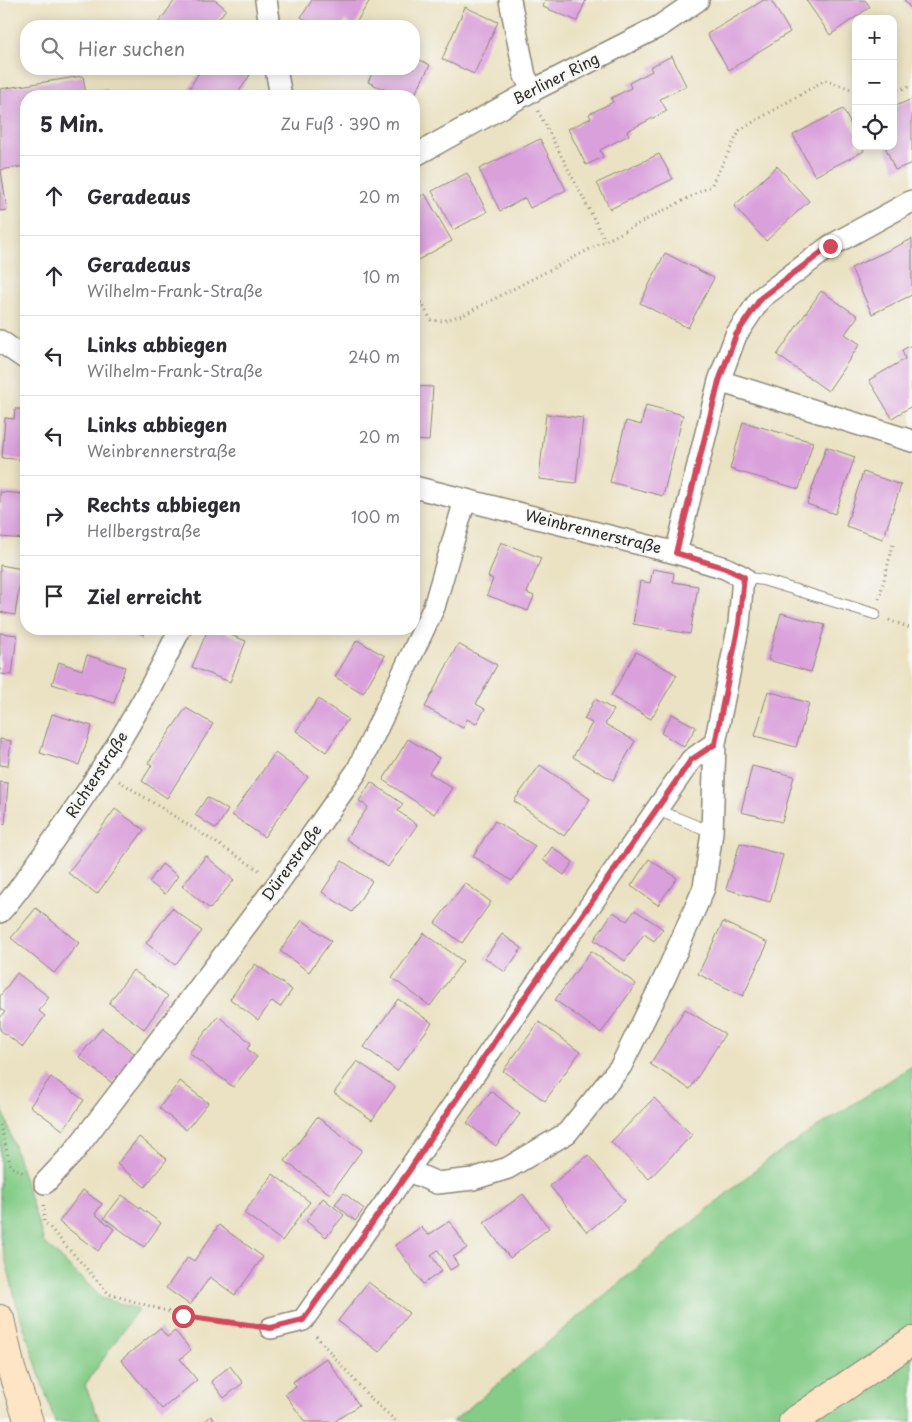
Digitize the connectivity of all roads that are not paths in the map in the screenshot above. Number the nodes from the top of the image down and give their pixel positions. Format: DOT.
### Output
graph roads {
  1 [pos="266,0"];
  2 [pos="510,0"];
  3 [pos="698,0"];
  4 [pos="269,20"];
  5 [pos="277,75"];
  6 [pos="280,90"];
  7 [pos="530,92"];
  8 [pos="420,153"];
  9 [pos="912,201"];
  10 [pos="0,341"];
  11 [pos="0,353"];
  12 [pos="20,356"];
  13 [pos="20,358"];
  14 [pos="719,381"];
  15 [pos="912,441"];
  16 [pos="420,489"];
  17 [pos="465,500"];
  18 [pos="676,553"];
  19 [pos="744,577"];
  20 [pos="875,614"];
  21 [pos="177,635"];
  22 [pos="715,744"];
  23 [pos="657,810"];
  24 [pos="712,832"];
  25 [pos="0,912"];
  26 [pos="409,1171"];
  27 [pos="45,1184"];
  28 [pos="0,1319"];
  29 [pos="271,1328"];
  30 [pos="912,1340"];
  31 [pos="29,1422"];
  32 [pos="793,1422"];
  1 -- 4 [label="street"];
  2 -- 7 [label="street"];
  3 -- 7 [label="street, Berliner Ring"];
  5 -- 6 [label="street"];
  7 -- 8 [label="street, Berliner Ring"];
  9 -- 14 [label="street"];
  10 -- 12 [label="street"];
  11 -- 13 [label="street"];
  14 -- 15 [label="street"];
  14 -- 18 [label="street"];
  16 -- 17 [label="street, Weinbrennerstraße"];
  17 -- 18 [label="street, Weinbrennerstraße"];
  17 -- 27 [label="street, Dürerstraße"];
  18 -- 19 [label="street, Weinbrennerstraße"];
  19 -- 20 [label="lane, Weinbrennerstraße"];
  19 -- 22 [label="street"];
  21 -- 25 [label="street, Richterstraße"];
  22 -- 23 [label="street"];
  22 -- 24 [label="street"];
  23 -- 24 [label="lane"];
  23 -- 26 [label="street"];
  24 -- 26 [label="street"];
  26 -- 29 [label="street"];
  28 -- 31 [label="main road"];
  30 -- 32 [label="main road"];
}
